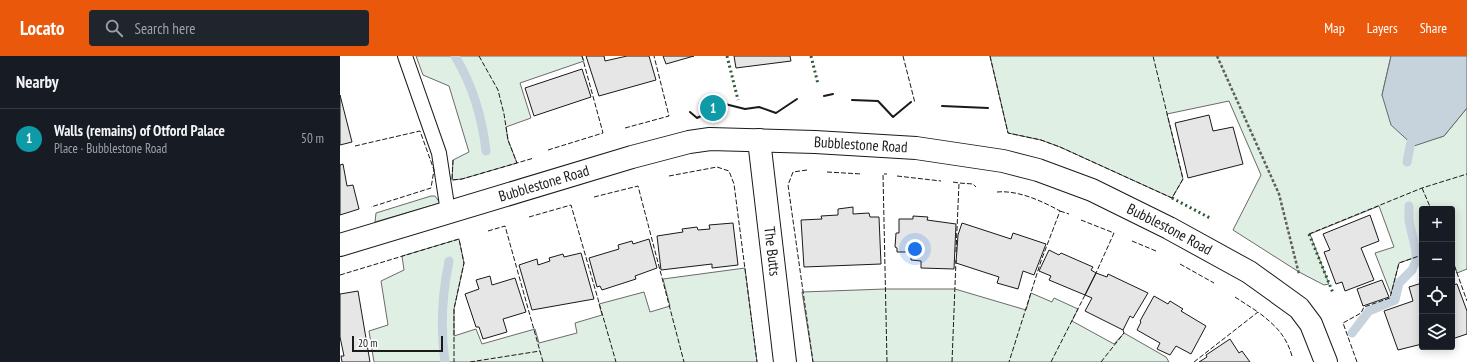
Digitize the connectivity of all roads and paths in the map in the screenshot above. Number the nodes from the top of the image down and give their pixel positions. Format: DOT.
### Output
graph roads {
  1 [pos="405,56"];
  2 [pos="1217,56"];
  3 [pos="759,140"];
  4 [pos="448,212"];
  5 [pos="340,246"];
  6 [pos="1301,279"];
  7 [pos="786,362"];
  8 [pos="1326,362"];
  1 -- 4 [label="lane"];
  2 -- 6 [label="path"];
  3 -- 4 [label="street, Bubblestone Road"];
  3 -- 7 [label="street, The Butts"];
  3 -- 8 [label="street, Bubblestone Road"];
  4 -- 5 [label="street, Bubblestone Road"];
}
